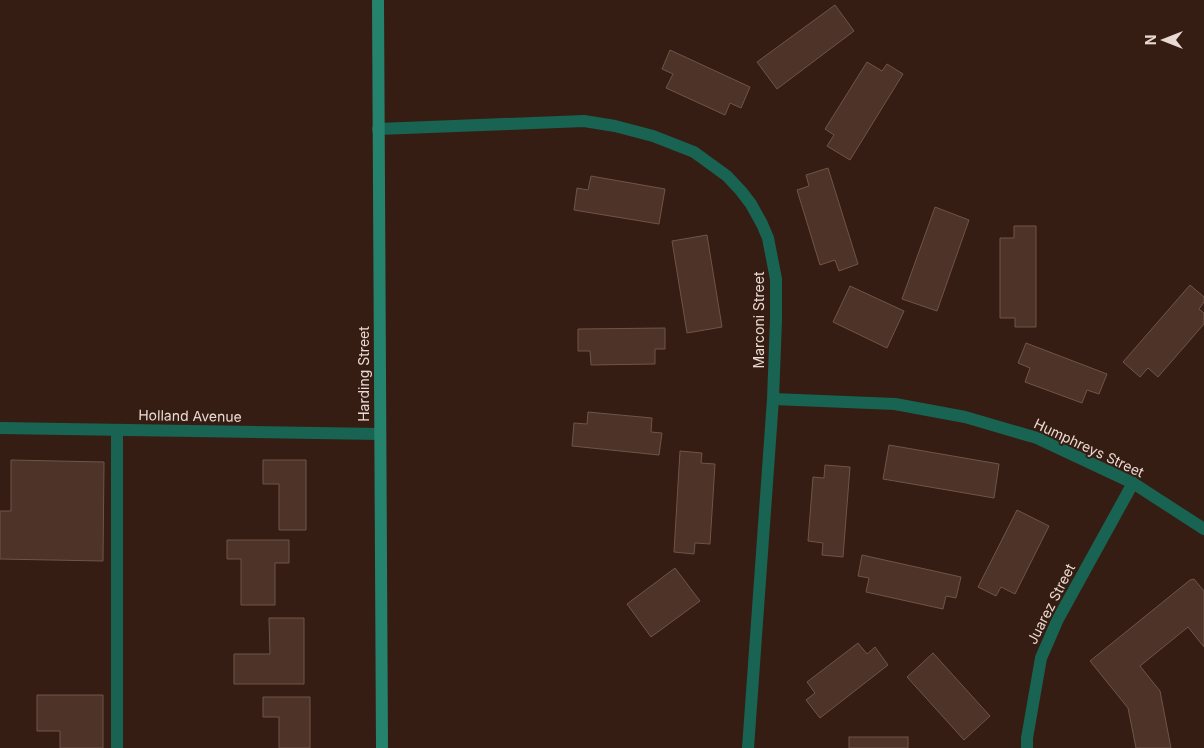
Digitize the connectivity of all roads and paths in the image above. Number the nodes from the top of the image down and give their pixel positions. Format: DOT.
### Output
graph roads {
  1 [pos="378,0"];
  2 [pos="378,129"];
  3 [pos="773,399"];
  4 [pos="0,428"];
  5 [pos="117,430"];
  6 [pos="379,434"];
  7 [pos="1133,483"];
  8 [pos="1204,530"];
  9 [pos="117,748"];
  10 [pos="382,748"];
  11 [pos="748,748"];
  12 [pos="1027,748"];
  1 -- 2 [label="street, Harding Street"];
  2 -- 3 [label="street, Marconi Street"];
  2 -- 6 [label="street, Harding Street"];
  3 -- 7 [label="street, Humphreys Street"];
  3 -- 11 [label="street, Marconi Street"];
  4 -- 5 [label="street, Holland Avenue"];
  5 -- 6 [label="street, Holland Avenue"];
  5 -- 9 [label="street"];
  6 -- 10 [label="street, Harding Street"];
  7 -- 8 [label="street, Humphreys Street"];
  7 -- 12 [label="street, Juarez Street"];
}
